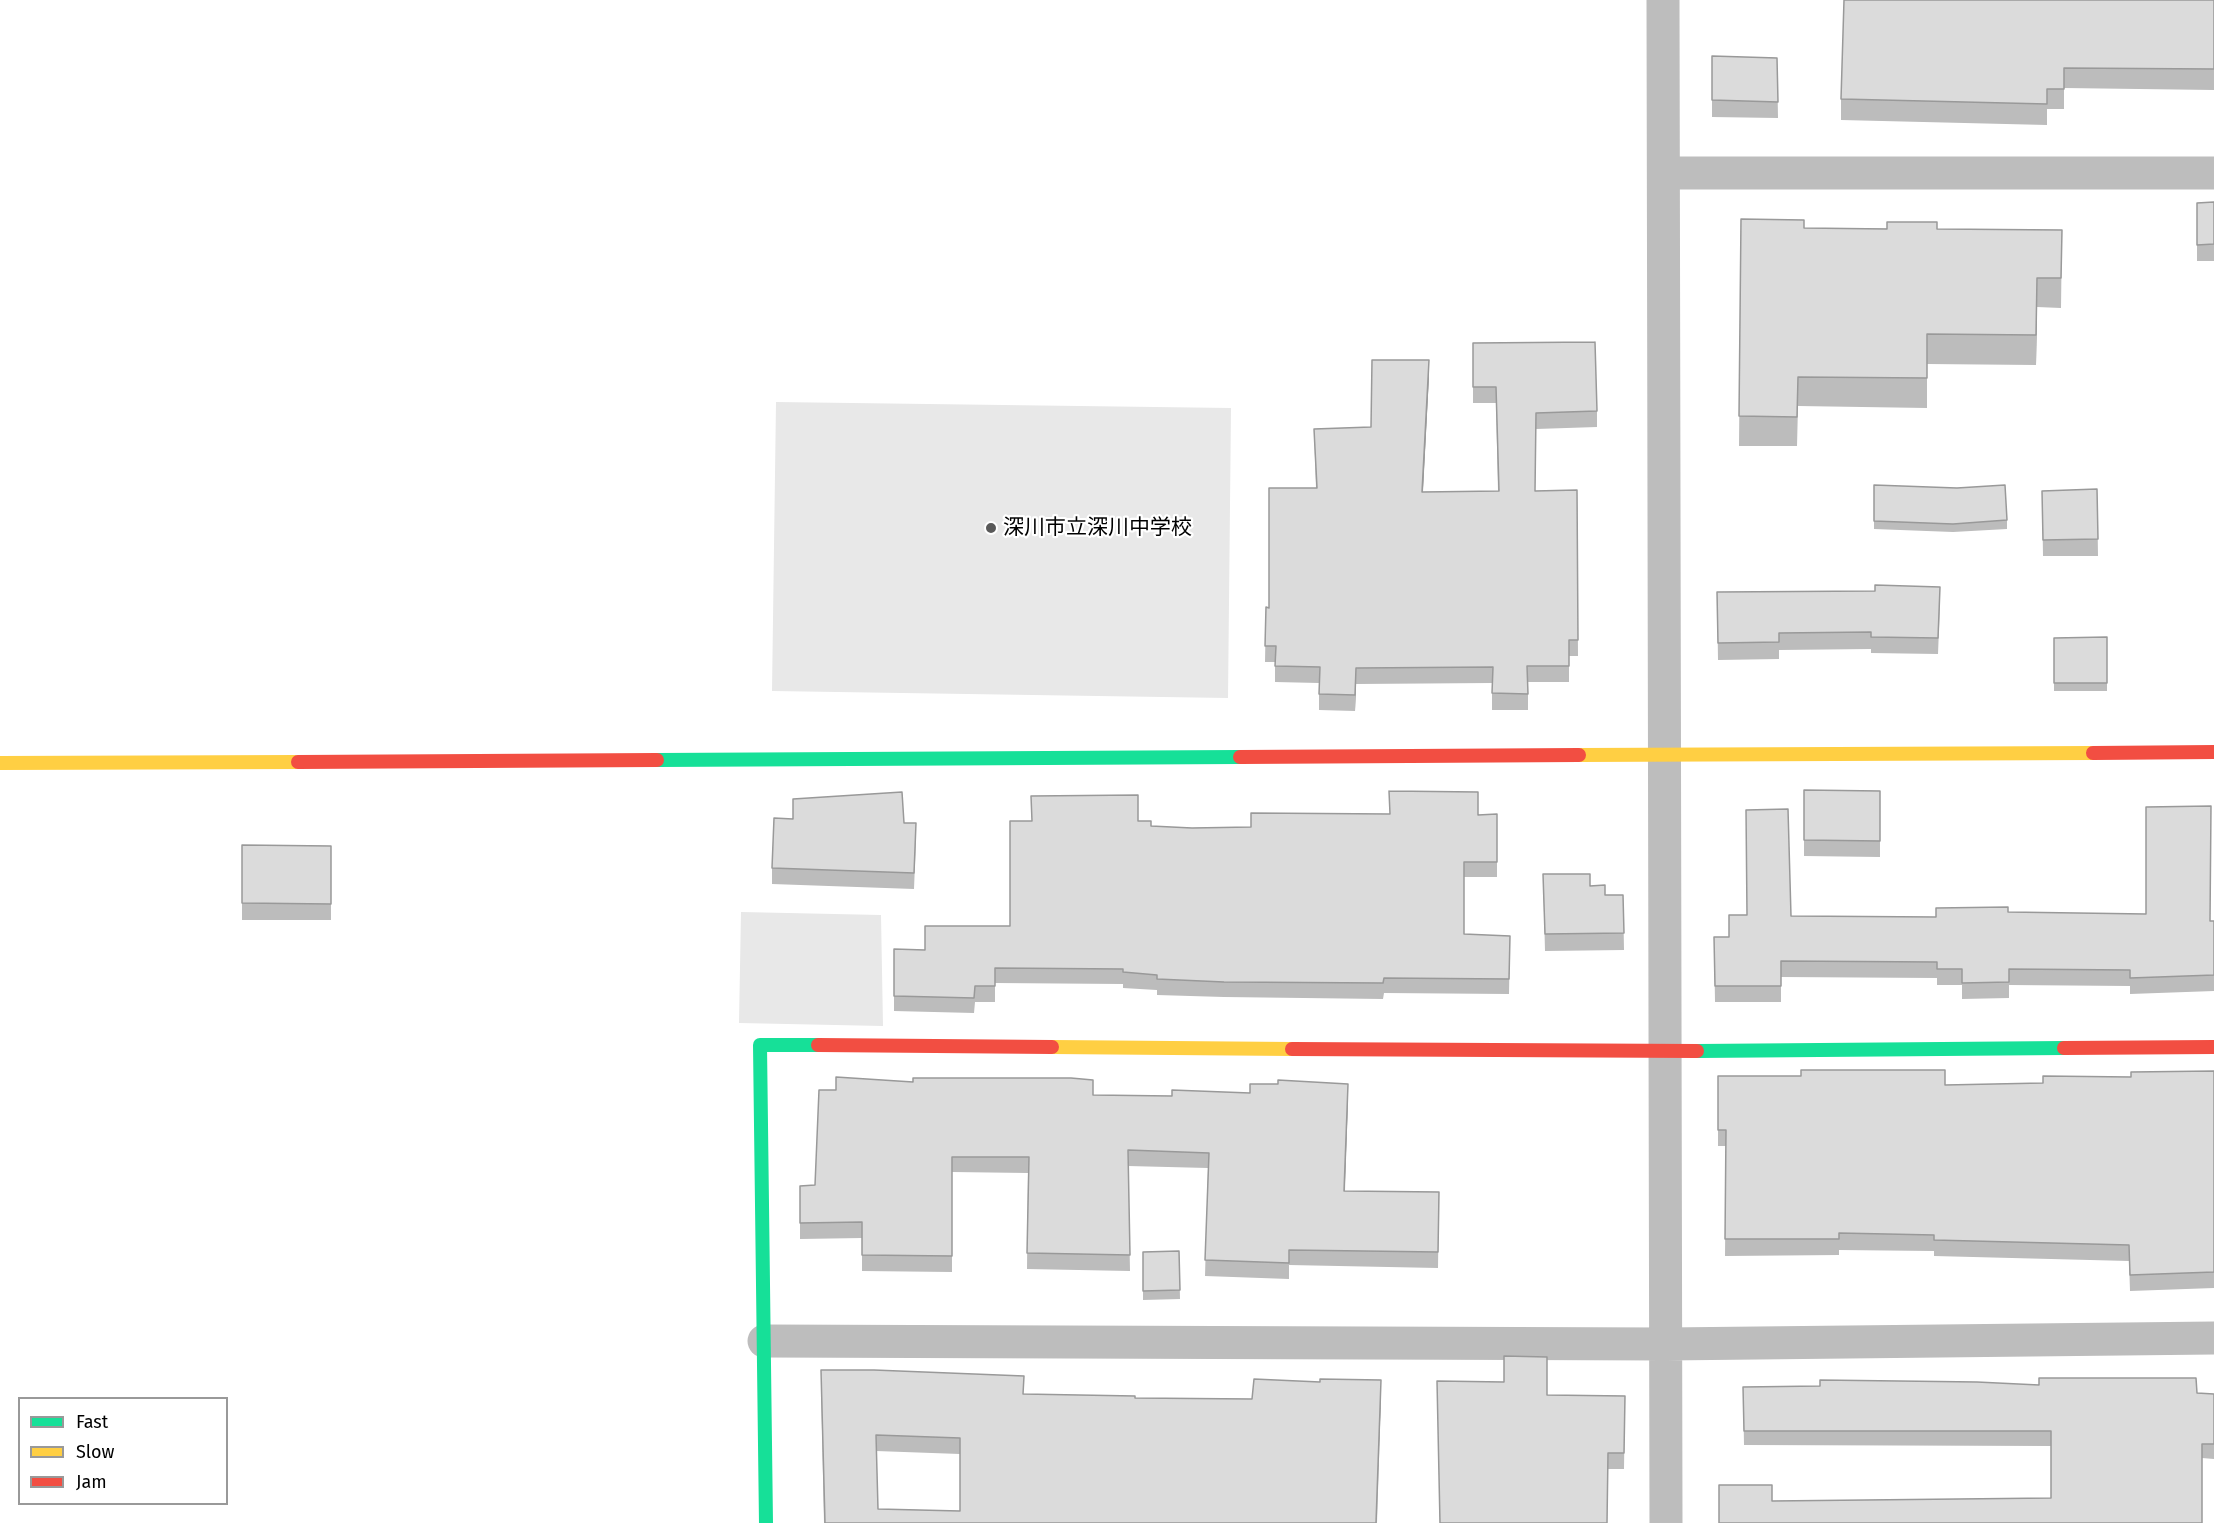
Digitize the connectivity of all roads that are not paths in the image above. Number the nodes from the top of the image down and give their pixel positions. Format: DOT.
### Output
graph roads {
  1 [pos="1663,0"];
  2 [pos="1664,173"];
  3 [pos="2214,174"];
  4 [pos="2214,752"];
  5 [pos="1664,757"];
  6 [pos="0,763"];
  7 [pos="2214,1047"];
  8 [pos="1665,1052"];
  9 [pos="2214,1338"];
  10 [pos="764,1341"];
  11 [pos="1666,1344"];
  12 [pos="766,1523"];
  13 [pos="1666,1523"];
  1 -- 2 [label="street"];
  2 -- 3 [label="street"];
  2 -- 5 [label="street"];
  4 -- 5 [label="street"];
  5 -- 6 [label="street"];
  5 -- 8 [label="street"];
  7 -- 8 [label="street"];
  8 -- 10 [label="street"];
  8 -- 11 [label="street"];
  9 -- 11 [label="street"];
  10 -- 11 [label="street"];
  10 -- 12 [label="street"];
  11 -- 13 [label="street"];
}
